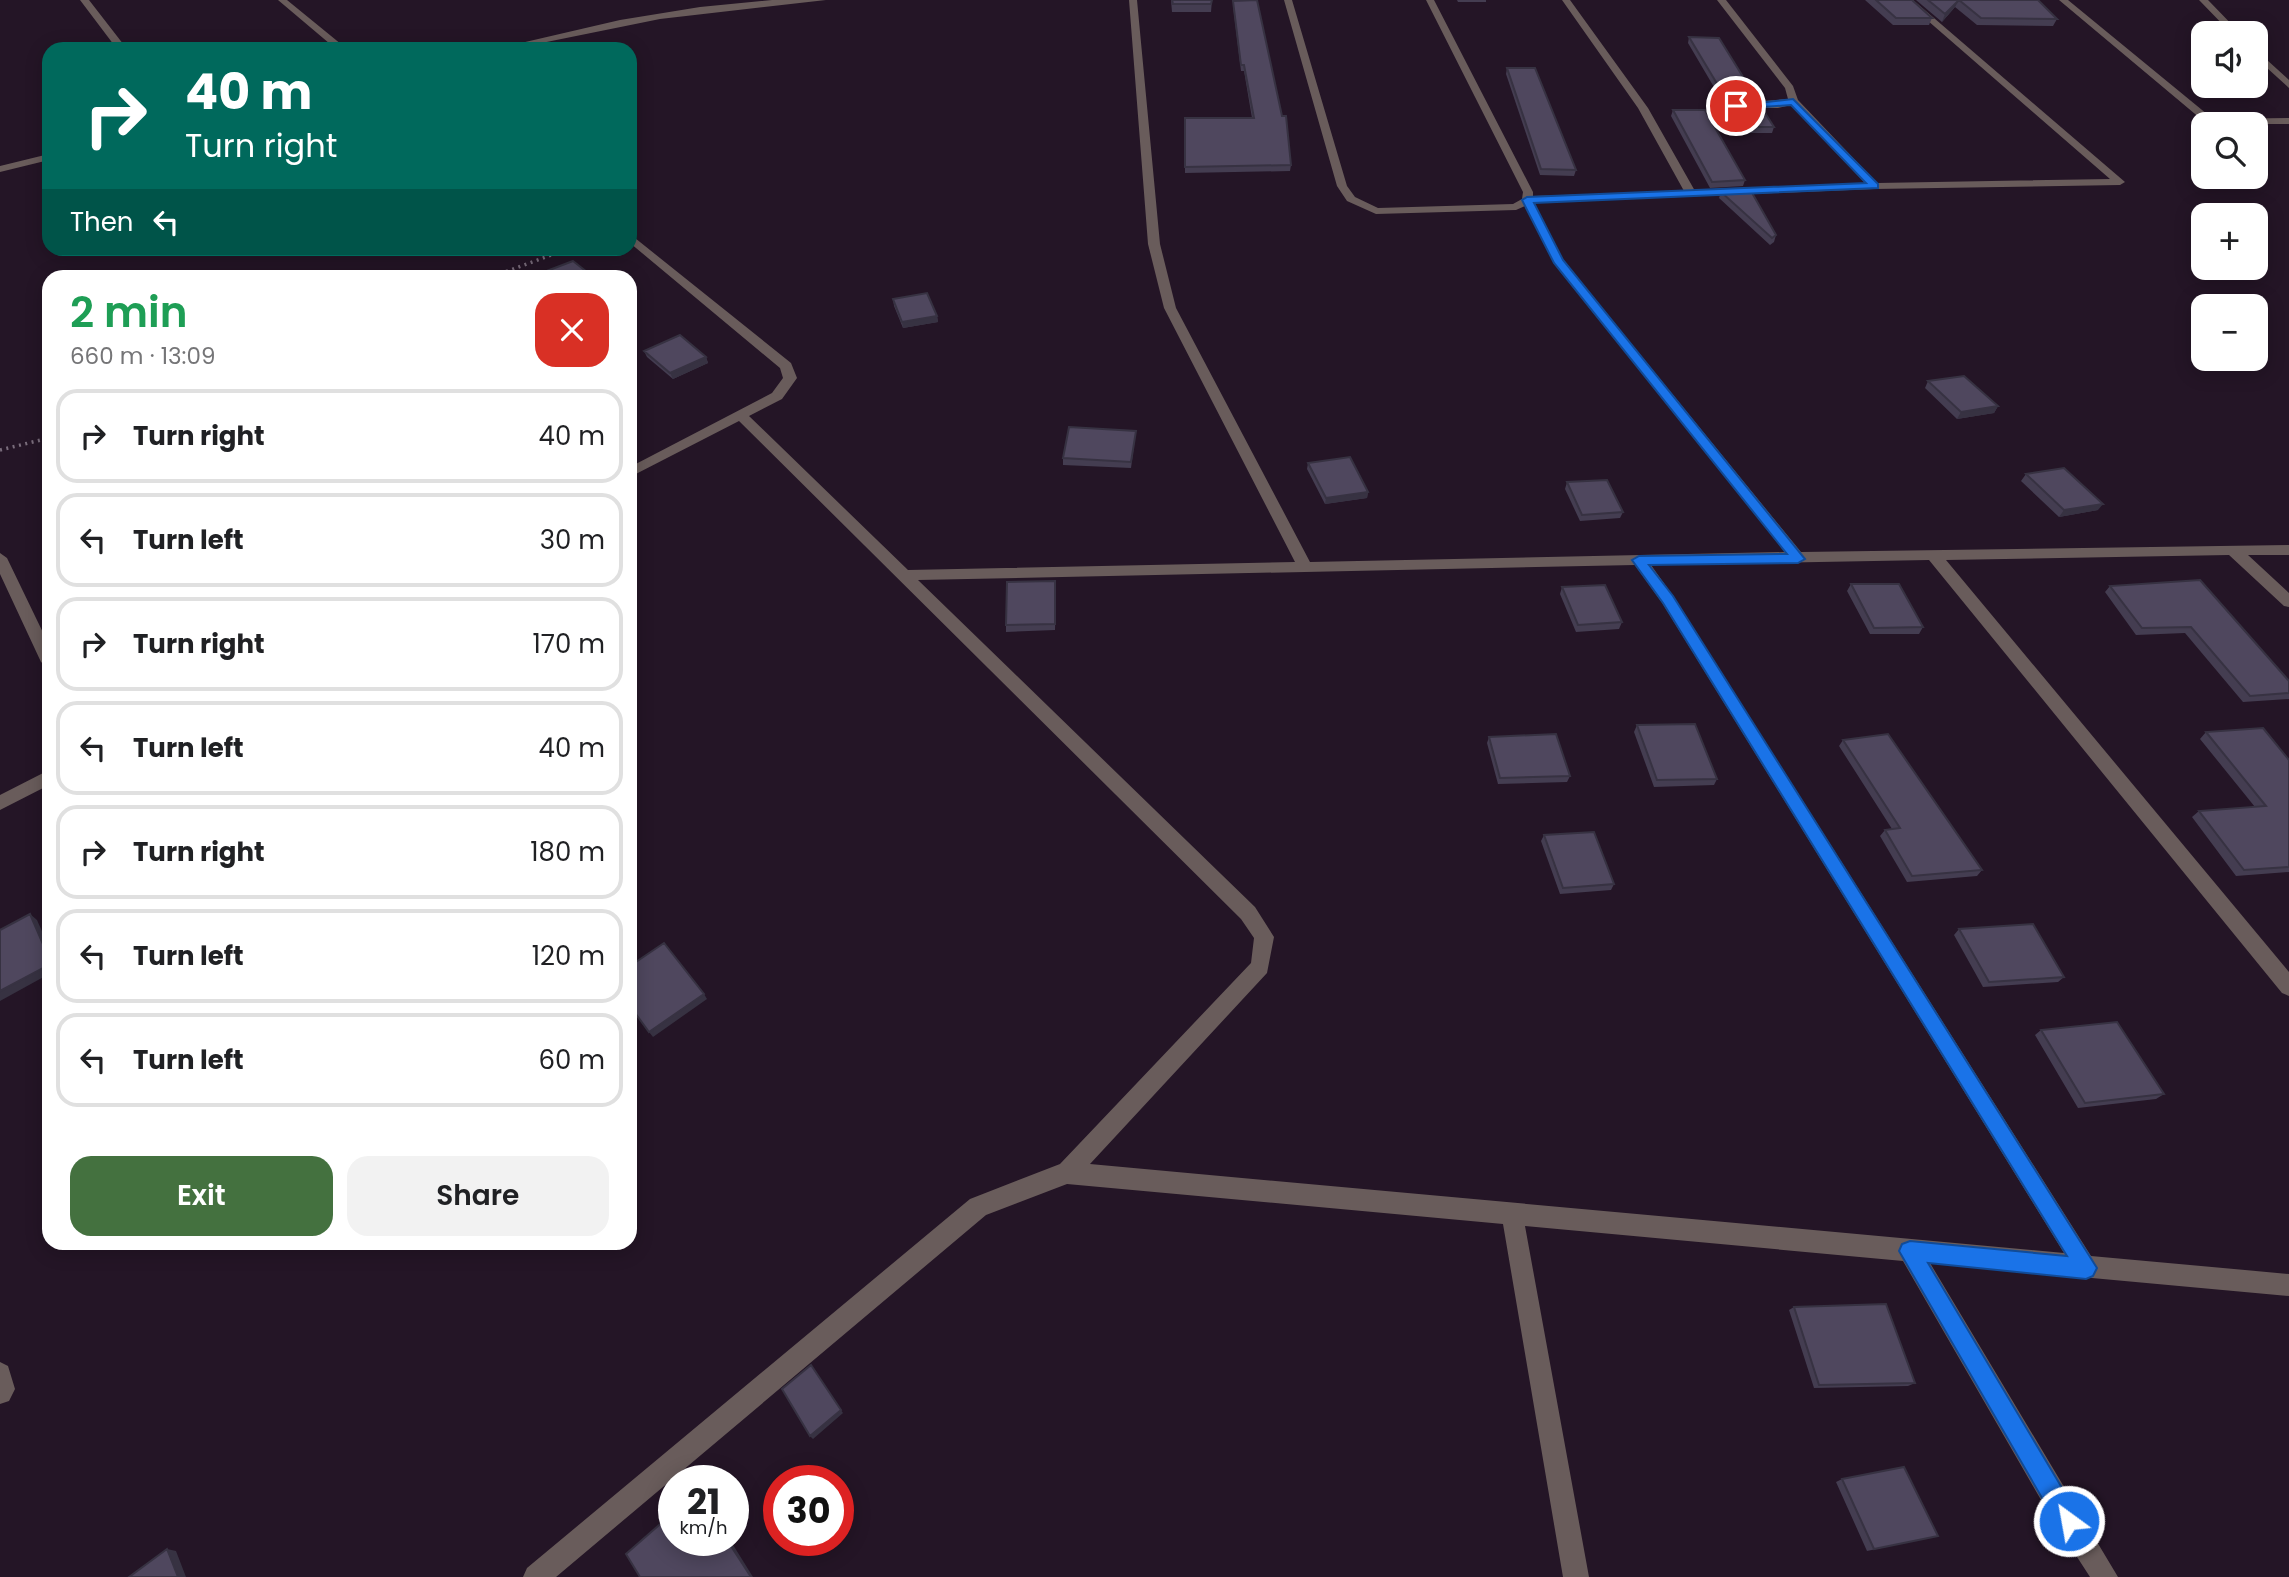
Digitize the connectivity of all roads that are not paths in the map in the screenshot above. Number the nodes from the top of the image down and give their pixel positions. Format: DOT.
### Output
graph roads {
  1 [pos="84,0"];
  2 [pos="282,0"];
  3 [pos="822,0"];
  4 [pos="1133,0"];
  5 [pos="1288,0"];
  6 [pos="1430,0"];
  7 [pos="1566,0"];
  8 [pos="1721,0"];
  9 [pos="1908,0"];
  10 [pos="2063,0"];
  11 [pos="2203,0"];
  12 [pos="2224,21"];
  13 [pos="557,36"];
  14 [pos="117,42"];
  15 [pos="333,42"];
  16 [pos="531,42"];
  17 [pos="545,42"];
  18 [pos="2268,64"];
  19 [pos="2289,85"];
  20 [pos="1793,102"];
  21 [pos="1736,106"];
  22 [pos="2289,121"];
  23 [pos="42,159"];
  24 [pos="0,169"];
  25 [pos="1874,186"];
  26 [pos="1690,194"];
  27 [pos="1527,200"];
  28 [pos="637,243"];
  29 [pos="741,415"];
  30 [pos="637,469"];
  31 [pos="2233,550"];
  32 [pos="2289,550"];
  33 [pos="1935,557"];
  34 [pos="0,558"];
  35 [pos="1798,559"];
  36 [pos="1639,560"];
  37 [pos="1305,566"];
  38 [pos="904,575"];
  39 [pos="2289,602"];
  40 [pos="42,647"];
  41 [pos="42,782"];
  42 [pos="0,803"];
  43 [pos="2289,987"];
  44 [pos="1067,1173"];
  45 [pos="1512,1214"];
  46 [pos="1910,1251"];
  47 [pos="2086,1268"];
  48 [pos="2289,1285"];
  49 [pos="0,1374"];
  50 [pos="0,1392"];
  51 [pos="536,1577"];
  52 [pos="1576,1577"];
  53 [pos="2105,1577"];
  1 -- 14 [label="street"];
  2 -- 15 [label="street"];
  3 -- 13 [label="street"];
  4 -- 37 [label="street"];
  5 -- 27 [label="street"];
  6 -- 27 [label="street"];
  7 -- 26 [label="street"];
  8 -- 20 [label="street"];
  9 -- 25 [label="street"];
  10 -- 22 [label="street"];
  11 -- 12 [label="street"];
  13 -- 16 [label="street"];
  13 -- 17 [label="street"];
  18 -- 19 [label="street"];
  20 -- 21 [label="street"];
  20 -- 25 [label="street"];
  23 -- 24 [label="street"];
  25 -- 26 [label="street"];
  26 -- 27 [label="street"];
  27 -- 35 [label="street"];
  28 -- 29 [label="street"];
  29 -- 30 [label="street"];
  29 -- 38 [label="street"];
  31 -- 32 [label="street"];
  31 -- 33 [label="street"];
  31 -- 39 [label="street"];
  33 -- 35 [label="street"];
  33 -- 43 [label="street"];
  34 -- 40 [label="street"];
  35 -- 36 [label="street"];
  36 -- 37 [label="street"];
  36 -- 47 [label="street"];
  37 -- 38 [label="street"];
  38 -- 44 [label="street"];
  41 -- 42 [label="street"];
  44 -- 45 [label="street"];
  44 -- 51 [label="street"];
  45 -- 46 [label="street"];
  45 -- 52 [label="street"];
  46 -- 47 [label="street"];
  46 -- 53 [label="street"];
  47 -- 48 [label="street"];
  49 -- 50 [label="street"];
}
